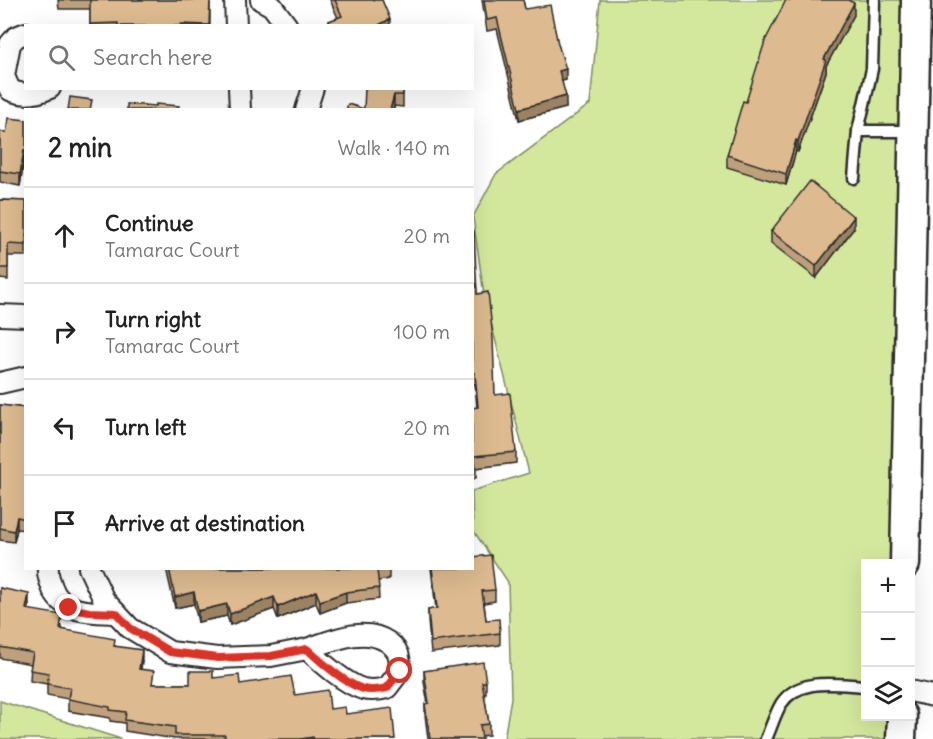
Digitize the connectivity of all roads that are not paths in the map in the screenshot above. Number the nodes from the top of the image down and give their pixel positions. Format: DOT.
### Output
graph roads {
  1 [pos="235,0"];
  2 [pos="261,0"];
  3 [pos="874,0"];
  4 [pos="916,0"];
  5 [pos="236,24"];
  6 [pos="286,24"];
  7 [pos="24,34"];
  8 [pos="43,90"];
  9 [pos="239,90"];
  10 [pos="312,90"];
  11 [pos="240,108"];
  12 [pos="307,108"];
  13 [pos="858,131"];
  14 [pos="913,131"];
  15 [pos="854,178"];
  16 [pos="0,315"];
  17 [pos="24,316"];
  18 [pos="24,377"];
  19 [pos="0,383"];
  20 [pos="905,559"];
  21 [pos="48,570"];
  22 [pos="90,570"];
  23 [pos="116,613"];
  24 [pos="307,649"];
  25 [pos="861,687"];
  26 [pos="915,692"];
  27 [pos="933,696"];
  28 [pos="902,721"];
  29 [pos="771,726"];
  30 [pos="766,739"];
  31 [pos="771,739"];
  32 [pos="901,739"];
  1 -- 5 [label="street"];
  2 -- 6 [label="street"];
  3 -- 13 [label="lane"];
  4 -- 14 [label="street"];
  7 -- 8 [label="street"];
  9 -- 11 [label="street"];
  10 -- 12 [label="street"];
  13 -- 14 [label="lane"];
  13 -- 15 [label="lane"];
  14 -- 20 [label="street"];
  16 -- 17 [label="street"];
  18 -- 19 [label="street"];
  21 -- 23 [label="street"];
  22 -- 23 [label="street"];
  23 -- 24 [label="street"];
  25 -- 29 [label="lane"];
  26 -- 27 [label="street"];
  28 -- 32 [label="street"];
  29 -- 30 [label="lane"];
  29 -- 31 [label="lane"];
}
